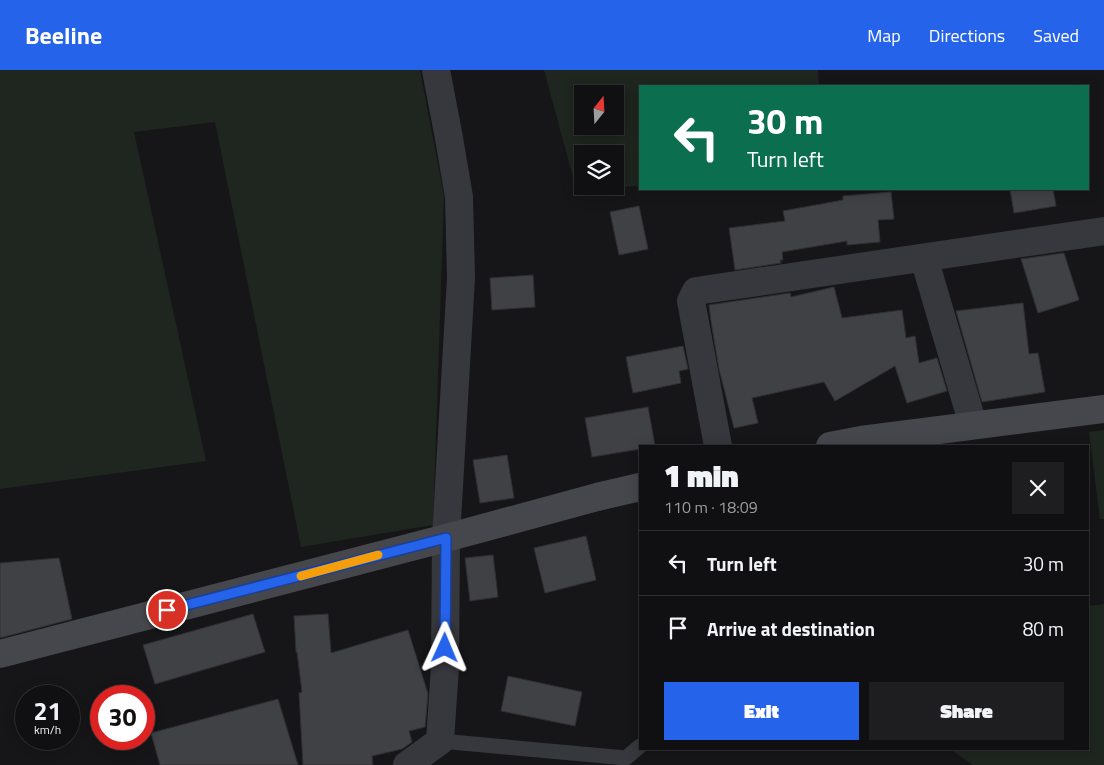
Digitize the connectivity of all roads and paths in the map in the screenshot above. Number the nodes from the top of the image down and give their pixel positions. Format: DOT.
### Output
graph roads {
  1 [pos="436,70"];
  2 [pos="1104,231"];
  3 [pos="924,258"];
  4 [pos="1104,409"];
  5 [pos="972,425"];
  6 [pos="718,445"];
  7 [pos="835,445"];
  8 [pos="639,487"];
  9 [pos="446,538"];
  10 [pos="0,654"];
  11 [pos="440,741"];
  12 [pos="639,747"];
  13 [pos="407,765"];
  1 -- 9 [label="street"];
  2 -- 3 [label="street"];
  3 -- 5 [label="street"];
  3 -- 6 [label="street"];
  4 -- 5 [label="street"];
  5 -- 7 [label="street"];
  8 -- 9 [label="street"];
  9 -- 10 [label="street"];
  9 -- 11 [label="street"];
  11 -- 12 [label="lane"];
  11 -- 13 [label="street"];
}
